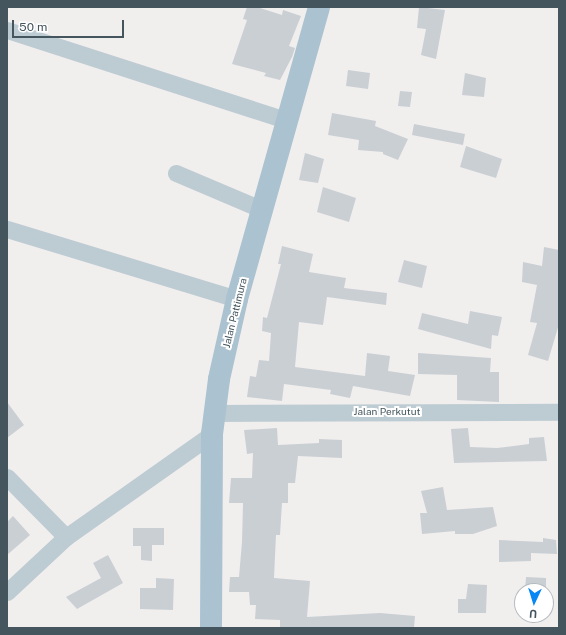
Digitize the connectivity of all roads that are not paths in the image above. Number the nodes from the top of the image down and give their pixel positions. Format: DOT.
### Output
graph roads {
  1 [pos="319,7"];
  2 [pos="7,30"];
  3 [pos="288,121"];
  4 [pos="176,173"];
  5 [pos="263,210"];
  6 [pos="7,229"];
  7 [pos="237,299"];
  8 [pos="559,412"];
  9 [pos="213,424"];
  10 [pos="7,477"];
  11 [pos="66,537"];
  12 [pos="7,592"];
  13 [pos="211,628"];
  1 -- 3 [label="main road, Jalan Pattimura"];
  2 -- 3 [label="street"];
  3 -- 5 [label="main road, Jalan Pattimura"];
  4 -- 5 [label="street"];
  5 -- 7 [label="main road, Jalan Pattimura"];
  6 -- 7 [label="street"];
  7 -- 9 [label="main road, Jalan Pattimura"];
  8 -- 9 [label="street, Jalan Perkutut"];
  9 -- 11 [label="street"];
  9 -- 13 [label="main road, Jalan Pattimura"];
  10 -- 11 [label="street"];
  11 -- 12 [label="street"];
}
